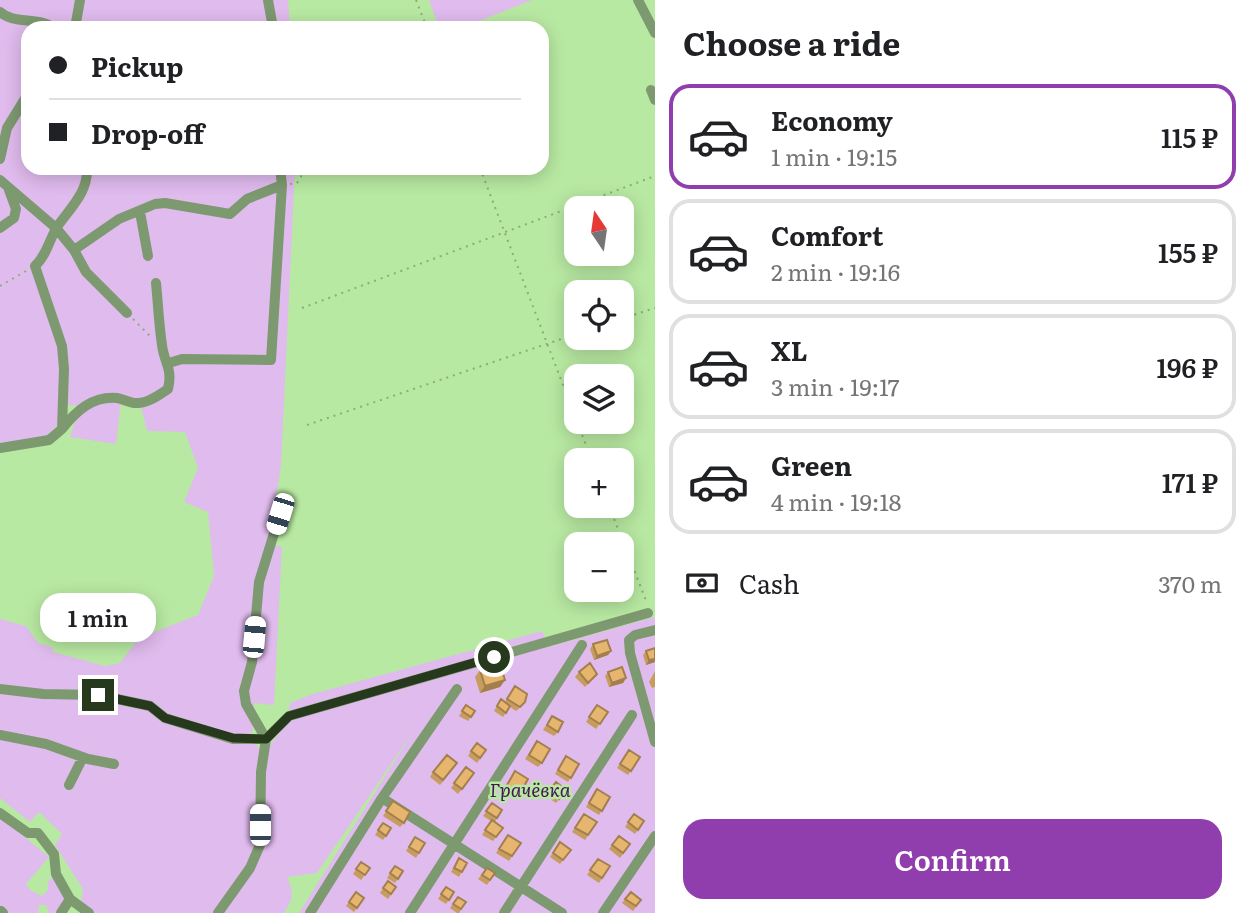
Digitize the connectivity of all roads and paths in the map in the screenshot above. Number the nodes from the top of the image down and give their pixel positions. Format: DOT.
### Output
graph roads {
  1 [pos="80,0"];
  2 [pos="268,0"];
  3 [pos="416,0"];
  4 [pos="638,0"];
  5 [pos="0,12"];
  6 [pos="30,21"];
  7 [pos="74,21"];
  8 [pos="272,21"];
  9 [pos="424,21"];
  10 [pos="655,33"];
  11 [pos="21,105"];
  12 [pos="0,159"];
  13 [pos="85,175"];
  14 [pos="281,175"];
  15 [pos="301,175"];
  16 [pos="483,175"];
  17 [pos="655,176"];
  18 [pos="0,180"];
  19 [pos="282,185"];
  20 [pos="9,190"];
  21 [pos="140,212"];
  22 [pos="0,228"];
  23 [pos="56,229"];
  24 [pos="505,232"];
  25 [pos="74,250"];
  26 [pos="148,256"];
  27 [pos="35,266"];
  28 [pos="156,283"];
  29 [pos="0,286"];
  30 [pos="302,308"];
  31 [pos="655,308"];
  32 [pos="127,313"];
  33 [pos="634,315"];
  34 [pos="564,338"];
  35 [pos="547,344"];
  36 [pos="162,349"];
  37 [pos="169,363"];
  38 [pos="564,389"];
  39 [pos="307,425"];
  40 [pos="62,429"];
  41 [pos="0,448"];
  42 [pos="280,514"];
  43 [pos="615,518"];
  44 [pos="648,613"];
  45 [pos="655,630"];
  46 [pos="582,645"];
  47 [pos="0,689"];
  48 [pos="457,689"];
  49 [pos="632,715"];
  50 [pos="0,735"];
  51 [pos="266,739"];
  52 [pos="655,742"];
  53 [pos="83,757"];
  54 [pos="114,764"];
  55 [pos="69,785"];
  56 [pos="382,797"];
  57 [pos="0,813"];
  58 [pos="655,836"];
  59 [pos="454,844"];
  60 [pos="521,887"];
  61 [pos="70,899"];
  62 [pos="61,913"];
  63 [pos="89,913"];
  64 [pos="218,913"];
  65 [pos="310,913"];
  66 [pos="410,913"];
  67 [pos="504,913"];
  68 [pos="562,913"];
  69 [pos="603,913"];
  1 -- 7 [label="street"];
  2 -- 8 [label="street"];
  3 -- 9 [label="path"];
  4 -- 10 [label="street"];
  5 -- 6 [label="street"];
  11 -- 12 [label="street"];
  13 -- 23 [label="street"];
  14 -- 19 [label="street"];
  15 -- 19 [label="path"];
  16 -- 24 [label="path"];
  17 -- 24 [label="path"];
  18 -- 20 [label="street"];
  19 -- 21 [label="street"];
  19 -- 37 [label="street"];
  20 -- 22 [label="street"];
  20 -- 23 [label="street"];
  21 -- 25 [label="street"];
  21 -- 26 [label="street"];
  23 -- 25 [label="street"];
  23 -- 27 [label="street"];
  24 -- 30 [label="path"];
  24 -- 35 [label="path"];
  25 -- 32 [label="street"];
  27 -- 29 [label="path"];
  27 -- 40 [label="street"];
  28 -- 36 [label="street"];
  31 -- 33 [label="path"];
  32 -- 36 [label="path"];
  34 -- 35 [label="path"];
  35 -- 38 [label="path"];
  35 -- 39 [label="path"];
  36 -- 37 [label="street"];
  37 -- 40 [label="street"];
  40 -- 41 [label="street"];
  42 -- 51 [label="street"];
  43 -- 44 [label="path"];
  44 -- 51 [label="street"];
  45 -- 52 [label="street"];
  46 -- 59 [label="street"];
  47 -- 51 [label="street"];
  48 -- 56 [label="street"];
  49 -- 60 [label="street"];
  50 -- 53 [label="street"];
  51 -- 64 [label="street"];
  53 -- 54 [label="street"];
  53 -- 55 [label="street"];
  56 -- 59 [label="street"];
  56 -- 65 [label="street"];
  57 -- 61 [label="street"];
  58 -- 69 [label="street"];
  59 -- 60 [label="street"];
  59 -- 66 [label="street"];
  60 -- 67 [label="street"];
  60 -- 68 [label="street"];
  61 -- 62 [label="street"];
  61 -- 63 [label="street"];
}
